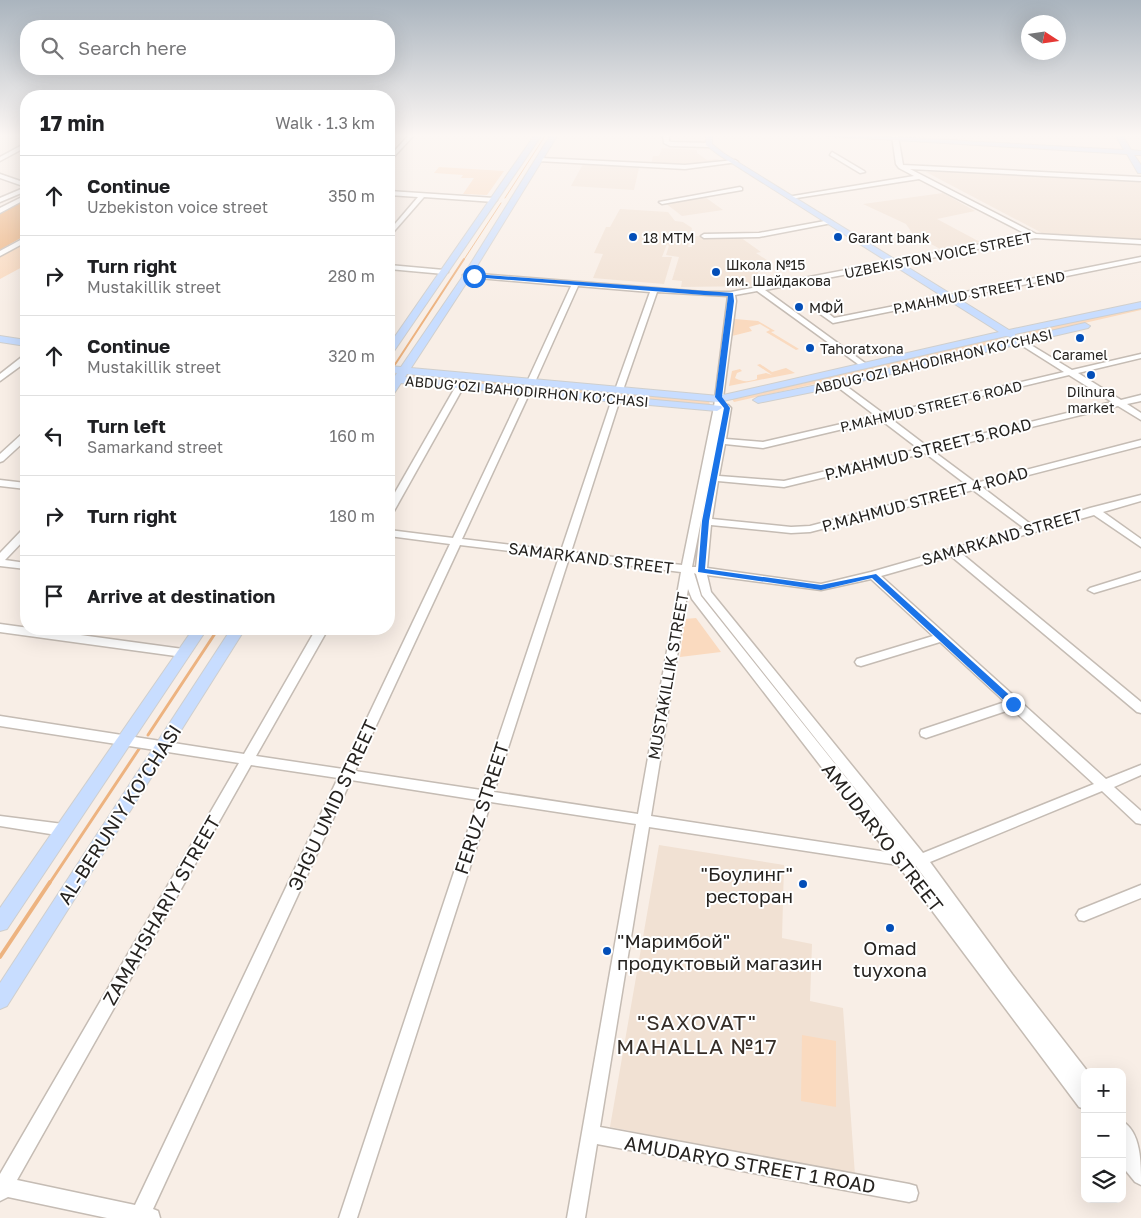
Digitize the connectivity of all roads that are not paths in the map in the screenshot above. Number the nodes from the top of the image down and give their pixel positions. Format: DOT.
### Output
graph roads {
  1 [pos="17,193"];
  2 [pos="395,193"];
  3 [pos="499,193"];
  4 [pos="518,193"];
  5 [pos="717,193"];
  6 [pos="783,193"];
  7 [pos="817,193"];
  8 [pos="951,193"];
  9 [pos="423,195"];
  10 [pos="790,197"];
  11 [pos="0,200"];
  12 [pos="20,200"];
  13 [pos="494,200"];
  14 [pos="512,201"];
  15 [pos="662,202"];
  16 [pos="0,211"];
  17 [pos="830,222"];
  18 [pos="395,228"];
  19 [pos="704,236"];
  20 [pos="1035,236"];
  21 [pos="20,242"];
  22 [pos="1141,242"];
  23 [pos="0,254"];
  24 [pos="1141,259"];
  25 [pos="892,264"];
  26 [pos="395,268"];
  27 [pos="444,272"];
  28 [pos="466,275"];
  29 [pos="576,283"];
  30 [pos="655,289"];
  31 [pos="759,289"];
  32 [pos="731,294"];
  33 [pos="951,298"];
  34 [pos="1141,305"];
  35 [pos="820,311"];
  36 [pos="1141,314"];
  37 [pos="1008,333"];
  38 [pos="0,338"];
  39 [pos="20,338"];
  40 [pos="1020,341"];
  41 [pos="20,342"];
  42 [pos="395,343"];
  43 [pos="1141,356"];
  44 [pos="20,363"];
  45 [pos="862,365"];
  46 [pos="395,369"];
  47 [pos="404,370"];
  48 [pos="1072,372"];
  49 [pos="0,378"];
  50 [pos="395,378"];
  51 [pos="395,380"];
  52 [pos="838,383"];
  53 [pos="460,386"];
  54 [pos="528,387"];
  55 [pos="617,394"];
  56 [pos="1141,398"];
  57 [pos="1118,403"];
  58 [pos="721,404"];
  59 [pos="883,417"];
  60 [pos="1141,417"];
  61 [pos="20,441"];
  62 [pos="719,441"];
  63 [pos="1141,443"];
  64 [pos="925,449"];
  65 [pos="0,459"];
  66 [pos="714,478"];
  67 [pos="0,483"];
  68 [pos="20,485"];
  69 [pos="974,486"];
  70 [pos="1141,498"];
  71 [pos="395,500"];
  72 [pos="1094,510"];
  73 [pos="706,521"];
  74 [pos="1031,529"];
  75 [pos="395,534"];
  76 [pos="20,538"];
  77 [pos="455,542"];
  78 [pos="1141,544"];
  79 [pos="952,551"];
  80 [pos="564,555"];
  81 [pos="0,559"];
  82 [pos="0,563"];
  83 [pos="20,565"];
  84 [pos="694,570"];
  85 [pos="873,575"];
  86 [pos="1141,575"];
  87 [pos="1094,590"];
  88 [pos="0,628"];
  89 [pos="20,631"];
  90 [pos="51,635"];
  91 [pos="196,635"];
  92 [pos="234,635"];
  93 [pos="319,635"];
  94 [pos="940,638"];
  95 [pos="183,653"];
  96 [pos="861,662"];
  97 [pos="1013,704"];
  98 [pos="1141,709"];
  99 [pos="0,721"];
  100 [pos="926,733"];
  101 [pos="124,740"];
  102 [pos="163,745"];
  103 [pos="248,759"];
  104 [pos="1141,770"];
  105 [pos="346,774"];
  106 [pos="1103,784"];
  107 [pos="485,796"];
  108 [pos="1141,819"];
  109 [pos="0,821"];
  110 [pos="642,821"];
  111 [pos="63,830"];
  112 [pos="902,860"];
  113 [pos="920,860"];
  114 [pos="1141,891"];
  115 [pos="1084,915"];
  116 [pos="0,922"];
  117 [pos="0,1000"];
  118 [pos="1081,1076"];
  119 [pos="1081,1097"];
  120 [pos="590,1134"];
  121 [pos="1126,1135"];
  122 [pos="1141,1154"];
  123 [pos="1126,1156"];
  124 [pos="1141,1176"];
  125 [pos="1,1188"];
  126 [pos="909,1193"];
  127 [pos="144,1217"];
  128 [pos="348,1218"];
  129 [pos="576,1218"];
  1 -- 11 [label="street"];
  2 -- 9 [label="street"];
  3 -- 13 [label="main road"];
  4 -- 14 [label="main road"];
  5 -- 15 [label="street"];
  6 -- 10 [label="main road"];
  7 -- 10 [label="street"];
  8 -- 20 [label="street"];
  9 -- 13 [label="street"];
  9 -- 18 [label="street"];
  10 -- 17 [label="main road"];
  12 -- 16 [label="street"];
  13 -- 14 [label="main road"];
  13 -- 27 [label="main road"];
  14 -- 28 [label="main road"];
  17 -- 19 [label="street"];
  17 -- 25 [label="main road"];
  20 -- 22 [label="street, UZBEKISTON VOICE STREET"];
  20 -- 25 [label="street, UZBEKISTON VOICE STREET"];
  21 -- 23 [label="street"];
  24 -- 33 [label="street, P.MAHMUD STREET 1 END"];
  25 -- 31 [label="street, UZBEKISTON VOICE STREET"];
  25 -- 33 [label="main road"];
  26 -- 27 [label="street"];
  27 -- 42 [label="main road"];
  28 -- 29 [label="street, UZBEKISTON VOICE STREET"];
  28 -- 47 [label="main road"];
  29 -- 30 [label="street, UZBEKISTON VOICE STREET"];
  29 -- 54 [label="street, ЭHGU UMID STREET"];
  30 -- 32 [label="street, UZBEKISTON VOICE STREET"];
  30 -- 55 [label="street, FERUZ STREET"];
  31 -- 32 [label="street, UZBEKISTON VOICE STREET"];
  31 -- 45 [label="street, ABDUG’OZI BAHODIRHON KO’CHASI"];
  32 -- 58 [label="street, MUSTAKILLIK STREET"];
  33 -- 35 [label="street, P.MAHMUD STREET 1 END"];
  33 -- 37 [label="main road"];
  34 -- 37 [label="main road, ABDUG’OZI BAHODIRHON KO’CHASI"];
  36 -- 40 [label="main road, ABDUG’OZI BAHODIRHON KO’CHASI"];
  37 -- 40 [label="main road"];
  37 -- 45 [label="main road, ABDUG’OZI BAHODIRHON KO’CHASI"];
  38 -- 39 [label="main road"];
  38 -- 41 [label="main road"];
  40 -- 48 [label="street"];
  40 -- 52 [label="main road, ABDUG’OZI BAHODIRHON KO’CHASI"];
  43 -- 48 [label="street, P.MAHMUD STREET 6 ROAD"];
  44 -- 49 [label="street"];
  45 -- 58 [label="main road, ABDUG’OZI BAHODIRHON KO’CHASI"];
  46 -- 47 [label="main road, ABDUG’OZI BAHODIRHON KO’CHASI"];
  47 -- 50 [label="main road"];
  47 -- 54 [label="main road, ABDUG’OZI BAHODIRHON KO’CHASI"];
  48 -- 57 [label="street"];
  48 -- 59 [label="street, P.MAHMUD STREET 6 ROAD"];
  51 -- 53 [label="main road, ABDUG’OZI BAHODIRHON KO’CHASI"];
  52 -- 58 [label="main road, ABDUG’OZI BAHODIRHON KO’CHASI"];
  52 -- 59 [label="street"];
  53 -- 54 [label="main road, ABDUG’OZI BAHODIRHON KO’CHASI"];
  53 -- 71 [label="street"];
  54 -- 55 [label="main road, ABDUG’OZI BAHODIRHON KO’CHASI"];
  54 -- 77 [label="street, ЭHGU UMID STREET"];
  55 -- 58 [label="main road, ABDUG’OZI BAHODIRHON KO’CHASI"];
  55 -- 80 [label="street, FERUZ STREET"];
  56 -- 57 [label="street, P.MAHMUD STREET 5 ROAD"];
  57 -- 60 [label="street"];
  57 -- 64 [label="street, P.MAHMUD STREET 5 ROAD"];
  58 -- 62 [label="street, MUSTAKILLIK STREET"];
  58 -- 84 [label="street, MUSTAKILLIK STREET"];
  59 -- 62 [label="street, P.MAHMUD STREET 6 ROAD"];
  59 -- 64 [label="street"];
  61 -- 65 [label="street"];
  62 -- 66 [label="street, MUSTAKILLIK STREET"];
  63 -- 69 [label="street, P.MAHMUD STREET 4 ROAD"];
  64 -- 66 [label="street, P.MAHMUD STREET 5 ROAD"];
  64 -- 69 [label="street"];
  66 -- 73 [label="street, MUSTAKILLIK STREET"];
  67 -- 68 [label="street"];
  69 -- 73 [label="street, P.MAHMUD STREET 4 ROAD"];
  69 -- 74 [label="street"];
  70 -- 72 [label="street, SAMARKAND STREET"];
  72 -- 74 [label="street, SAMARKAND STREET"];
  72 -- 78 [label="street"];
  73 -- 84 [label="street, MUSTAKILLIK STREET"];
  74 -- 79 [label="street, SAMARKAND STREET"];
  75 -- 77 [label="street, SAMARKAND STREET"];
  76 -- 81 [label="street"];
  77 -- 80 [label="street, SAMARKAND STREET"];
  77 -- 105 [label="street, ЭHGU UMID STREET"];
  79 -- 85 [label="street, SAMARKAND STREET"];
  79 -- 98 [label="street"];
  80 -- 84 [label="street, SAMARKAND STREET"];
  80 -- 107 [label="street, FERUZ STREET"];
  82 -- 83 [label="street"];
  84 -- 85 [label="street, SAMARKAND STREET"];
  84 -- 110 [label="street, MUSTAKILLIK STREET"];
  84 -- 112 [label="street, AMUDARYO STREET"];
  84 -- 113 [label="street"];
  85 -- 94 [label="street"];
  86 -- 87 [label="street"];
  88 -- 89 [label="street"];
  90 -- 95 [label="street"];
  91 -- 95 [label="main road, AL-BERUNIY KO’CHASI"];
  92 -- 102 [label="main road, AL-BERUNIY KO’CHASI"];
  93 -- 103 [label="street, ZAMAHSHARIY STREET"];
  94 -- 96 [label="street"];
  94 -- 97 [label="street"];
  95 -- 101 [label="main road, AL-BERUNIY KO’CHASI"];
  97 -- 100 [label="street"];
  97 -- 106 [label="street"];
  99 -- 101 [label="street"];
  101 -- 102 [label="street"];
  101 -- 111 [label="main road, AL-BERUNIY KO’CHASI"];
  102 -- 103 [label="street"];
  102 -- 117 [label="main road, AL-BERUNIY KO’CHASI"];
  103 -- 105 [label="street"];
  103 -- 125 [label="street, ZAMAHSHARIY STREET"];
  104 -- 106 [label="street"];
  105 -- 107 [label="street"];
  105 -- 127 [label="street, ЭHGU UMID STREET"];
  106 -- 108 [label="street"];
  106 -- 113 [label="street"];
  107 -- 110 [label="street"];
  107 -- 128 [label="street, FERUZ STREET"];
  109 -- 111 [label="street"];
  110 -- 112 [label="street"];
  110 -- 120 [label="street, MUSTAKILLIK STREET"];
  111 -- 116 [label="main road, AL-BERUNIY KO’CHASI"];
  112 -- 113 [label="street"];
  112 -- 119 [label="street, AMUDARYO STREET"];
  113 -- 118 [label="street"];
  114 -- 115 [label="street"];
  120 -- 126 [label="street, AMUDARYO STREET 1 ROAD"];
  120 -- 129 [label="street, MUSTAKILLIK STREET"];
  121 -- 122 [label="street"];
  123 -- 124 [label="street"];
  125 -- 127 [label="street"];
}
